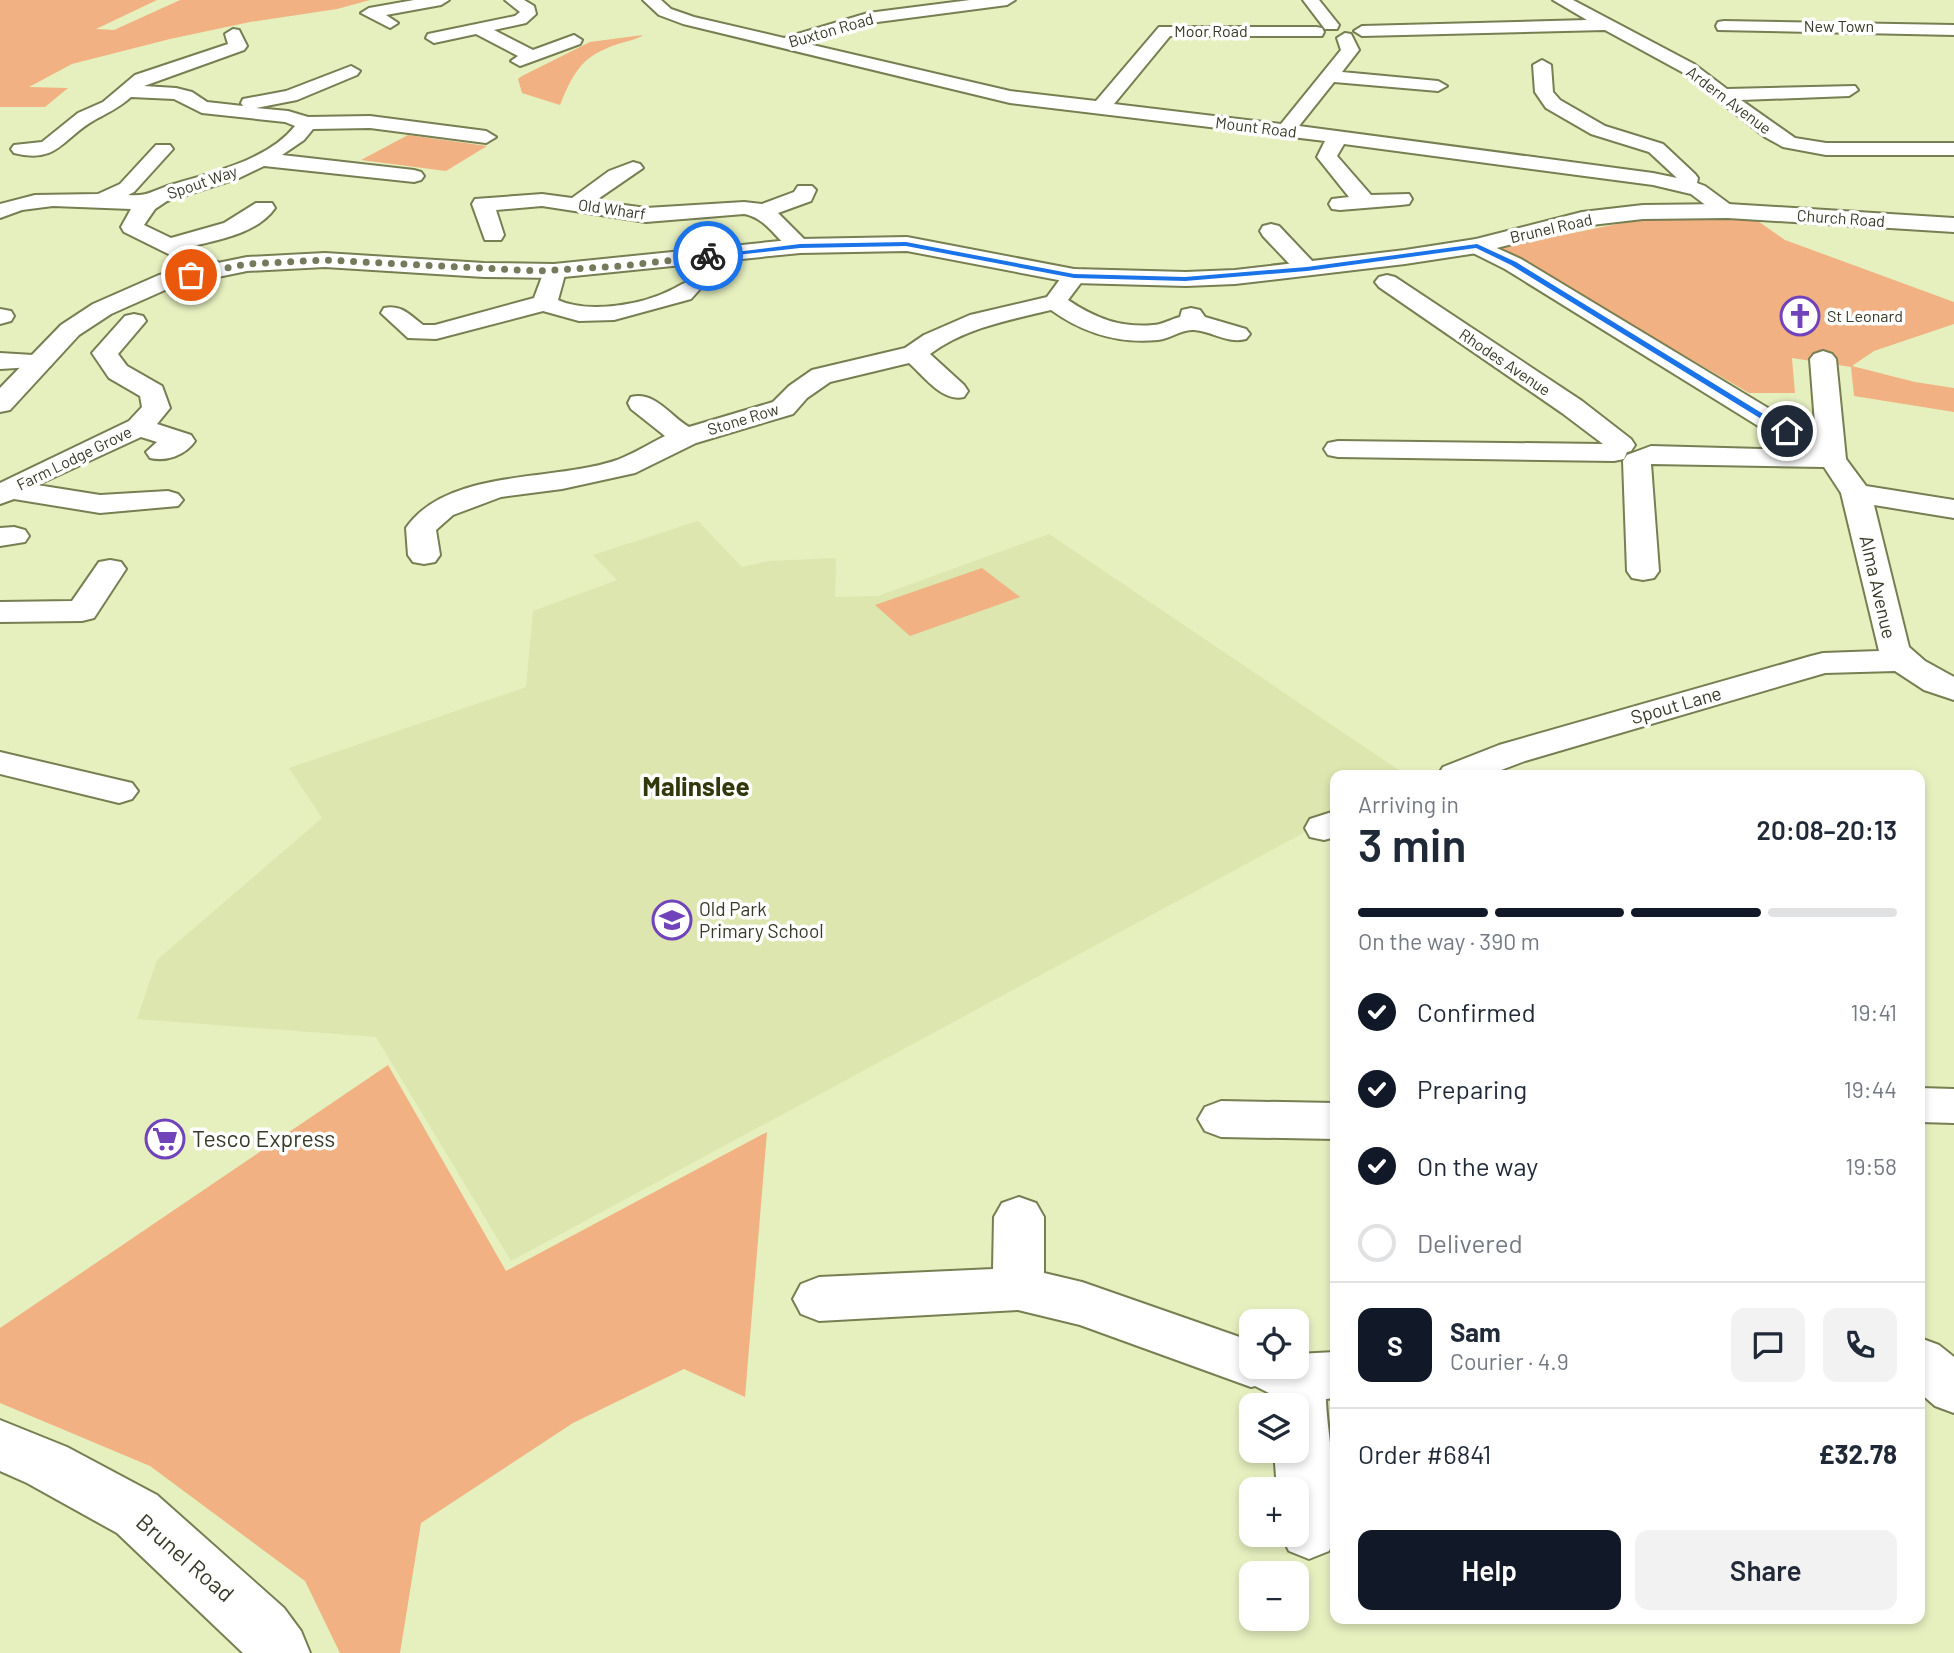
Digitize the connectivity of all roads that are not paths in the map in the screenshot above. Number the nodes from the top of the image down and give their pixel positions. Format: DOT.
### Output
graph roads {
  1 [pos="441,0"];
  2 [pos="513,0"];
  3 [pos="651,0"];
  4 [pos="1007,0"];
  5 [pos="1311,0"];
  6 [pos="1561,0"];
  7 [pos="858,2"];
  8 [pos="363,5"];
  9 [pos="882,15"];
  10 [pos="1606,25"];
  11 [pos="1724,26"];
  12 [pos="480,30"];
  13 [pos="1954,30"];
  14 [pos="1338,32"];
  15 [pos="233,34"];
  16 [pos="434,38"];
  17 [pos="575,40"];
  18 [pos="780,45"];
  19 [pos="1542,65"];
  20 [pos="351,71"];
  21 [pos="1328,76"];
  22 [pos="1438,86"];
  23 [pos="1849,90"];
  24 [pos="126,92"];
  25 [pos="1724,95"];
  26 [pos="1100,108"];
  27 [pos="229,111"];
  28 [pos="306,124"];
  29 [pos="1285,131"];
  30 [pos="485,137"];
  31 [pos="1337,138"];
  32 [pos="21,149"];
  33 [pos="163,149"];
  34 [pos="1954,149"];
  35 [pos="260,160"];
  36 [pos="632,168"];
  37 [pos="414,176"];
  38 [pos="1686,186"];
  39 [pos="805,190"];
  40 [pos="1401,199"];
  41 [pos="99,201"];
  42 [pos="147,203"];
  43 [pos="1366,203"];
  44 [pos="579,204"];
  45 [pos="1340,204"];
  46 [pos="264,208"];
  47 [pos="0,211"];
  48 [pos="764,211"];
  49 [pos="1728,211"];
  50 [pos="1954,225"];
  51 [pos="1271,231"];
  52 [pos="493,234"];
  53 [pos="168,246"];
  54 [pos="800,246"];
  55 [pos="1477,246"];
  56 [pos="1307,269"];
  57 [pos="215,270"];
  58 [pos="554,271"];
  59 [pos="1074,276"];
  60 [pos="1387,282"];
  61 [pos="688,289"];
  62 [pos="1055,302"];
  63 [pos="545,303"];
  64 [pos="393,313"];
  65 [pos="134,321"];
  66 [pos="1237,334"];
  67 [pos="914,354"];
  68 [pos="1823,359"];
  69 [pos="41,360"];
  70 [pos="0,361"];
  71 [pos="955,391"];
  72 [pos="641,403"];
  73 [pos="0,404"];
  74 [pos="139,427"];
  75 [pos="686,438"];
  76 [pos="1338,449"];
  77 [pos="160,452"];
  78 [pos="1631,453"];
  79 [pos="1832,459"];
  80 [pos="562,480"];
  81 [pos="5,493"];
  82 [pos="1856,493"];
  83 [pos="169,500"];
  84 [pos="573,508"];
  85 [pos="1954,509"];
  86 [pos="424,555"];
  87 [pos="110,569"];
  88 [pos="1643,571"];
  89 [pos="0,612"];
  90 [pos="1902,661"];
  91 [pos="1954,690"];
  92 [pos="0,763"];
  93 [pos="1469,770"];
  94 [pos="118,791"];
  95 [pos="1925,1105"];
  96 [pos="1954,1106"];
  97 [pos="1221,1119"];
  98 [pos="1330,1121"];
  99 [pos="1019,1217"];
  100 [pos="1018,1289"];
  101 [pos="819,1299"];
  102 [pos="1239,1356"];
  103 [pos="1925,1365"];
  104 [pos="1288,1379"];
  105 [pos="1954,1389"];
  106 [pos="0,1444"];
  107 [pos="1304,1477"];
  108 [pos="279,1653"];
  1 -- 8 [label="street"];
  2 -- 12 [label="street"];
  3 -- 18 [label="street, Mount Road"];
  4 -- 9 [label="street, Buxton Road"];
  5 -- 14 [label="street"];
  6 -- 10 [label="street, Ardern Avenue"];
  7 -- 9 [label="street"];
  9 -- 18 [label="street, Buxton Road"];
  10 -- 14 [label="street, Moor Road"];
  10 -- 25 [label="street, Ardern Avenue"];
  11 -- 13 [label="street, New Town"];
  12 -- 16 [label="street"];
  12 -- 17 [label="street"];
  14 -- 21 [label="street"];
  14 -- 26 [label="street, Moor Road"];
  15 -- 24 [label="street"];
  18 -- 26 [label="street, Mount Road"];
  19 -- 38 [label="street"];
  20 -- 27 [label="street"];
  21 -- 22 [label="street"];
  21 -- 29 [label="street"];
  23 -- 25 [label="street"];
  24 -- 27 [label="street"];
  24 -- 32 [label="street"];
  25 -- 34 [label="street, Ardern Avenue"];
  26 -- 29 [label="street, Mount Road"];
  27 -- 28 [label="street"];
  28 -- 30 [label="street"];
  28 -- 35 [label="street, Spout Way"];
  29 -- 31 [label="street, Mount Road"];
  31 -- 38 [label="street, Mount Road"];
  31 -- 43 [label="street"];
  33 -- 41 [label="street"];
  35 -- 37 [label="street"];
  35 -- 42 [label="street, Spout Way"];
  36 -- 44 [label="street"];
  38 -- 49 [label="street, Mount Road"];
  39 -- 48 [label="street"];
  40 -- 43 [label="street"];
  41 -- 42 [label="street"];
  41 -- 47 [label="street"];
  42 -- 53 [label="street, Spout Way"];
  43 -- 45 [label="street"];
  44 -- 48 [label="street, Old Wharf"];
  44 -- 52 [label="street, Old Wharf"];
  46 -- 53 [label="street"];
  48 -- 54 [label="street"];
  49 -- 50 [label="street, Church Road"];
  49 -- 55 [label="street, Brunel Road"];
  51 -- 56 [label="street"];
  53 -- 57 [label="street, Spout Way"];
  54 -- 58 [label="street, Brunel Road"];
  54 -- 59 [label="street, Brunel Road"];
  55 -- 56 [label="street, Brunel Road"];
  55 -- 79 [label="street, Alma Avenue"];
  56 -- 59 [label="street, Brunel Road"];
  57 -- 58 [label="street, Brunel Road"];
  57 -- 69 [label="street, Brunel Road"];
  58 -- 63 [label="street"];
  59 -- 62 [label="street"];
  60 -- 78 [label="street, Rhodes Avenue"];
  61 -- 63 [label="street"];
  62 -- 66 [label="street"];
  62 -- 67 [label="street, Stone Row"];
  63 -- 64 [label="street"];
  65 -- 74 [label="street, Farm Lodge Grove"];
  67 -- 71 [label="street"];
  67 -- 75 [label="street, Stone Row"];
  68 -- 79 [label="street"];
  69 -- 70 [label="street"];
  69 -- 73 [label="street, Brunel Road"];
  72 -- 75 [label="street"];
  74 -- 77 [label="street, Farm Lodge Grove"];
  74 -- 81 [label="street, Farm Lodge Grove"];
  75 -- 80 [label="street, Stone Row"];
  76 -- 78 [label="street"];
  78 -- 79 [label="street"];
  78 -- 88 [label="street"];
  79 -- 82 [label="street, Alma Avenue"];
  80 -- 84 [label="street"];
  80 -- 86 [label="street, Stone Row"];
  81 -- 83 [label="street, Farm Lodge Grove"];
  82 -- 85 [label="street"];
  82 -- 90 [label="street, Alma Avenue"];
  87 -- 89 [label="street"];
  90 -- 91 [label="street, Alma Avenue"];
  90 -- 93 [label="street, Spout Lane"];
  92 -- 94 [label="street"];
  95 -- 96 [label="street"];
  97 -- 98 [label="street"];
  99 -- 100 [label="street"];
  100 -- 101 [label="street"];
  100 -- 102 [label="street"];
  103 -- 105 [label="street"];
  104 -- 107 [label="street"];
  106 -- 108 [label="street, Brunel Road"];
}
